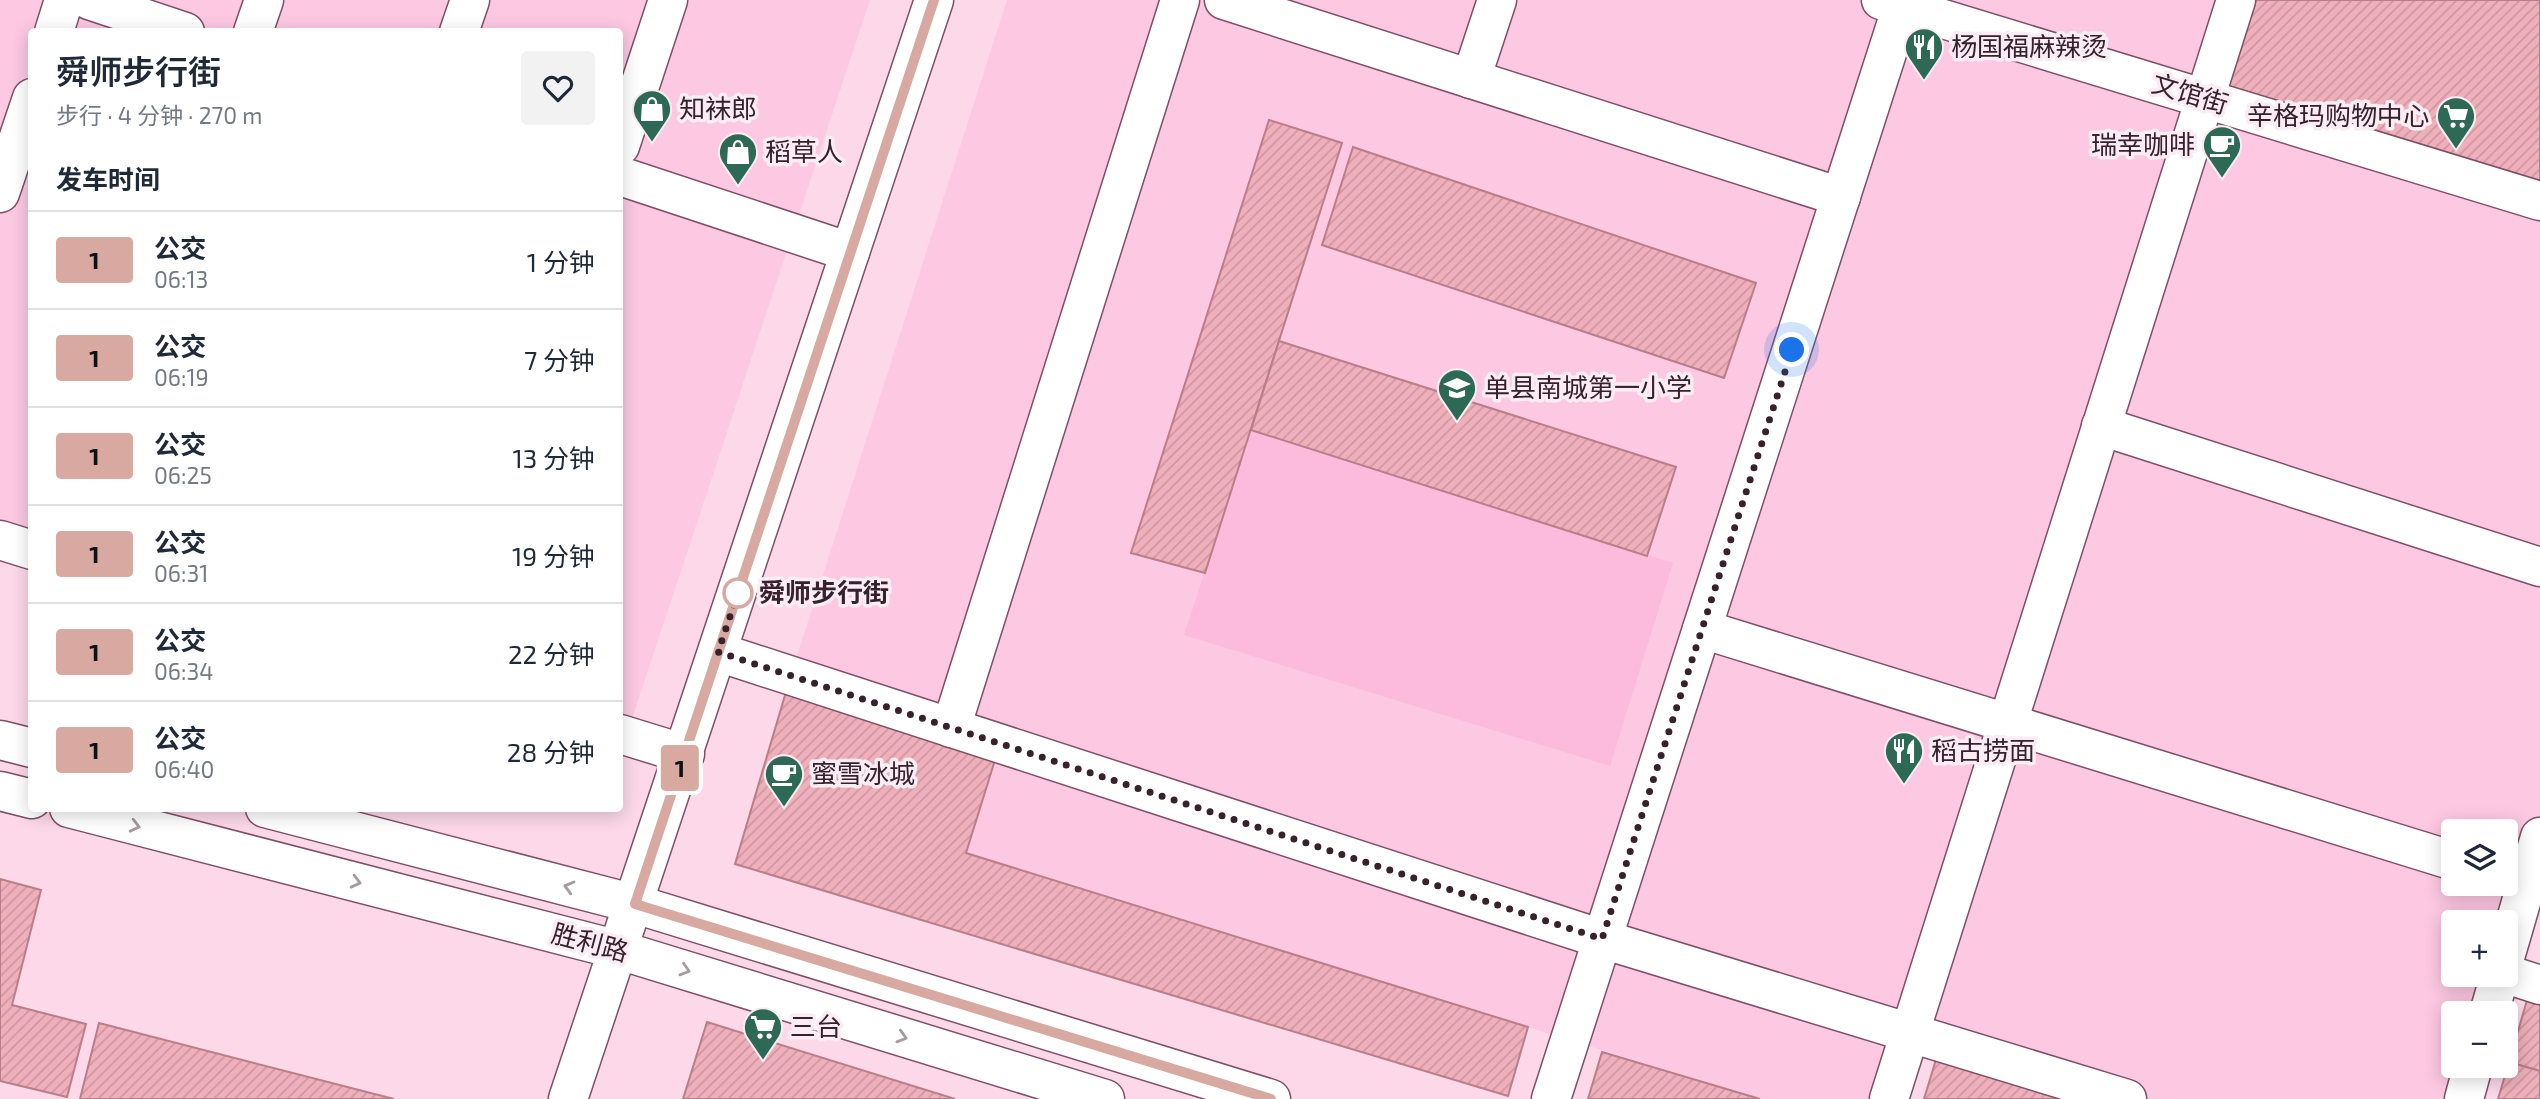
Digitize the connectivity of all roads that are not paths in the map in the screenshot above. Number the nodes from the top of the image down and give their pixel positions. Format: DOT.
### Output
graph roads {
  1 [pos="64,0"];
  2 [pos="89,0"];
  3 [pos="264,0"];
  4 [pos="470,0"];
  5 [pos="668,0"];
  6 [pos="934,0"];
  7 [pos="1180,0"];
  8 [pos="1224,0"];
  9 [pos="1497,0"];
  10 [pos="2236,0"];
  11 [pos="1896,2"];
  12 [pos="55,28"];
  13 [pos="173,28"];
  14 [pos="254,28"];
  15 [pos="460,28"];
  16 [pos="1471,79"];
  17 [pos="2204,98"];
  18 [pos="28,110"];
  19 [pos="623,137"];
  20 [pos="623,177"];
  21 [pos="0,193"];
  22 [pos="1841,197"];
  23 [pos="2540,201"];
  24 [pos="850,253"];
  25 [pos="2101,426"];
  26 [pos="0,540"];
  27 [pos="28,549"];
  28 [pos="2540,567"];
  29 [pos="1702,629"];
  30 [pos="718,652"];
  31 [pos="2008,723"];
  32 [pos="951,728"];
  33 [pos="623,735"];
  34 [pos="0,740"];
  35 [pos="28,747"];
  36 [pos="685,754"];
  37 [pos="0,791"];
  38 [pos="28,798"];
  39 [pos="85,812"];
  40 [pos="280,812"];
  41 [pos="2540,837"];
  42 [pos="2441,857"];
  43 [pos="2518,876"];
  44 [pos="635,904"];
  45 [pos="1602,939"];
  46 [pos="620,950"];
  47 [pos="2518,978"];
  48 [pos="2540,985"];
  49 [pos="1910,1033"];
  50 [pos="2470,1078"];
  51 [pos="568,1099"];
  52 [pos="1105,1099"];
  53 [pos="1271,1099"];
  54 [pos="1551,1099"];
  55 [pos="1889,1099"];
  56 [pos="2127,1099"];
  57 [pos="2464,1099"];
  1 -- 12 [label="street"];
  2 -- 13 [label="street"];
  3 -- 14 [label="street"];
  4 -- 15 [label="street"];
  5 -- 19 [label="street"];
  6 -- 24 [label="street"];
  7 -- 32 [label="street"];
  8 -- 16 [label="street"];
  9 -- 16 [label="street"];
  10 -- 17 [label="street"];
  11 -- 17 [label="street, 文馆街"];
  11 -- 22 [label="street"];
  16 -- 22 [label="street"];
  17 -- 23 [label="street, 文馆街"];
  17 -- 25 [label="street"];
  18 -- 21 [label="street"];
  20 -- 24 [label="street"];
  22 -- 29 [label="street"];
  24 -- 30 [label="street"];
  25 -- 28 [label="street"];
  25 -- 31 [label="street"];
  26 -- 27 [label="street"];
  29 -- 31 [label="street"];
  29 -- 45 [label="street"];
  30 -- 32 [label="street"];
  30 -- 36 [label="street"];
  31 -- 42 [label="street"];
  31 -- 49 [label="street"];
  32 -- 45 [label="street"];
  33 -- 36 [label="street"];
  34 -- 35 [label="street"];
  36 -- 44 [label="street"];
  37 -- 38 [label="street"];
  39 -- 46 [label="street, 胜利路, one-way"];
  44 -- 40 [label="street, 胜利路, one-way"];
  41 -- 43 [label="street"];
  44 -- 46 [label="street"];
  44 -- 53 [label="street, 胜利路"];
  45 -- 49 [label="street"];
  45 -- 54 [label="street"];
  46 -- 51 [label="street"];
  46 -- 52 [label="street, 胜利路, one-way"];
  47 -- 48 [label="street"];
  49 -- 55 [label="street"];
  49 -- 56 [label="street"];
  50 -- 57 [label="street"];
}
